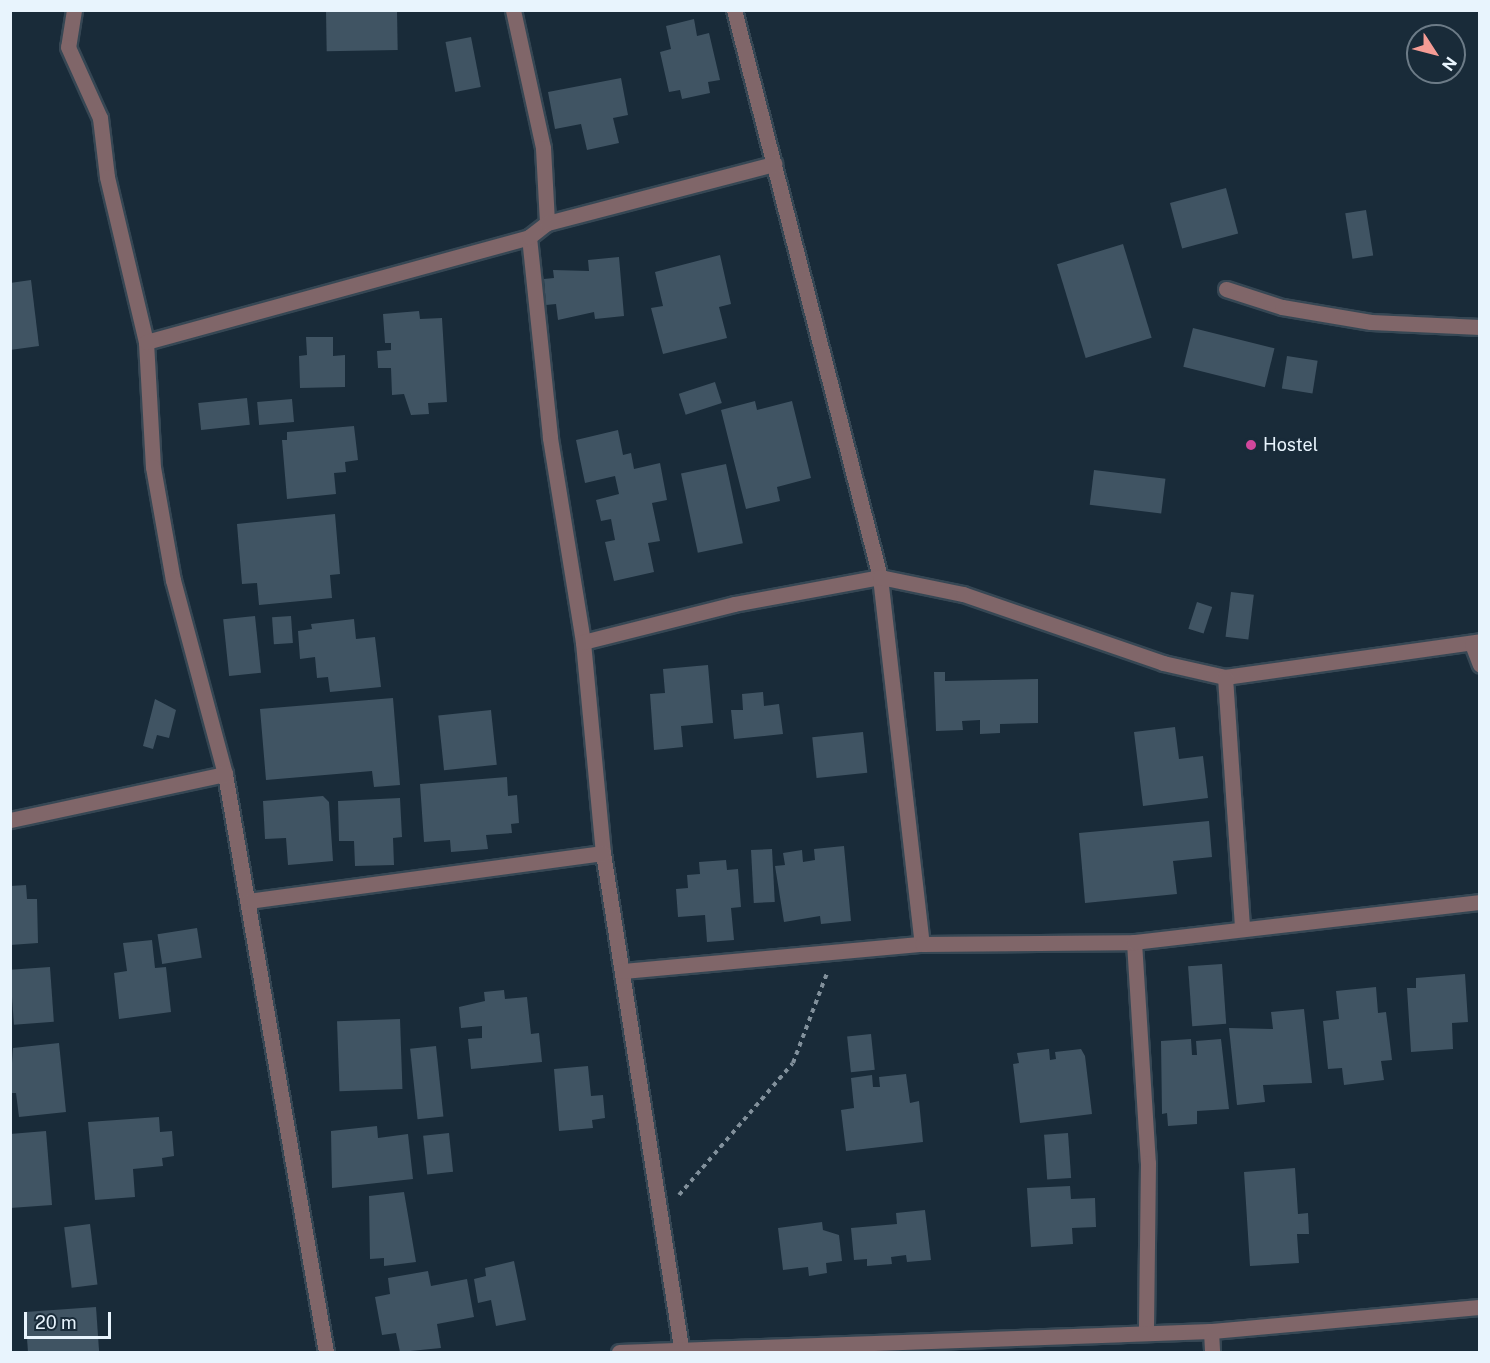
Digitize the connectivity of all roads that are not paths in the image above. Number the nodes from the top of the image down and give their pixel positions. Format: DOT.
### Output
graph roads {
  1 [pos="74,10"];
  2 [pos="513,10"];
  3 [pos="734,10"];
  4 [pos="774,164"];
  5 [pos="548,223"];
  6 [pos="529,237"];
  7 [pos="1226,289"];
  8 [pos="1479,327"];
  9 [pos="146,342"];
  10 [pos="880,577"];
  11 [pos="583,642"];
  12 [pos="1476,643"];
  13 [pos="1479,665"];
  14 [pos="1225,677"];
  15 [pos="225,774"];
  16 [pos="10,820"];
  17 [pos="603,853"];
  18 [pos="248,901"];
  19 [pos="1479,902"];
  20 [pos="1242,928"];
  21 [pos="1134,942"];
  22 [pos="922,944"];
  23 [pos="623,971"];
  24 [pos="1479,1307"];
  25 [pos="1211,1331"];
  26 [pos="1146,1332"];
  27 [pos="681,1347"];
  28 [pos="861,1348"];
  29 [pos="326,1353"];
  30 [pos="619,1353"];
  31 [pos="1212,1353"];
  1 -- 9 [label="street"];
  2 -- 5 [label="street"];
  3 -- 4 [label="street"];
  4 -- 5 [label="street"];
  4 -- 10 [label="street"];
  5 -- 6 [label="street"];
  6 -- 9 [label="street"];
  6 -- 11 [label="street"];
  7 -- 8 [label="street"];
  9 -- 15 [label="street"];
  10 -- 11 [label="street"];
  10 -- 14 [label="street"];
  10 -- 22 [label="street"];
  11 -- 17 [label="street"];
  12 -- 13 [label="street"];
  12 -- 14 [label="street"];
  14 -- 20 [label="street"];
  15 -- 16 [label="street"];
  15 -- 18 [label="street"];
  17 -- 18 [label="street"];
  17 -- 23 [label="street"];
  18 -- 29 [label="street"];
  19 -- 20 [label="street"];
  20 -- 21 [label="street"];
  21 -- 22 [label="street"];
  21 -- 26 [label="street"];
  22 -- 23 [label="street"];
  23 -- 27 [label="street"];
  24 -- 25 [label="street"];
  25 -- 26 [label="street"];
  25 -- 31 [label="street"];
  26 -- 28 [label="street"];
  27 -- 28 [label="street"];
  27 -- 30 [label="street"];
}
